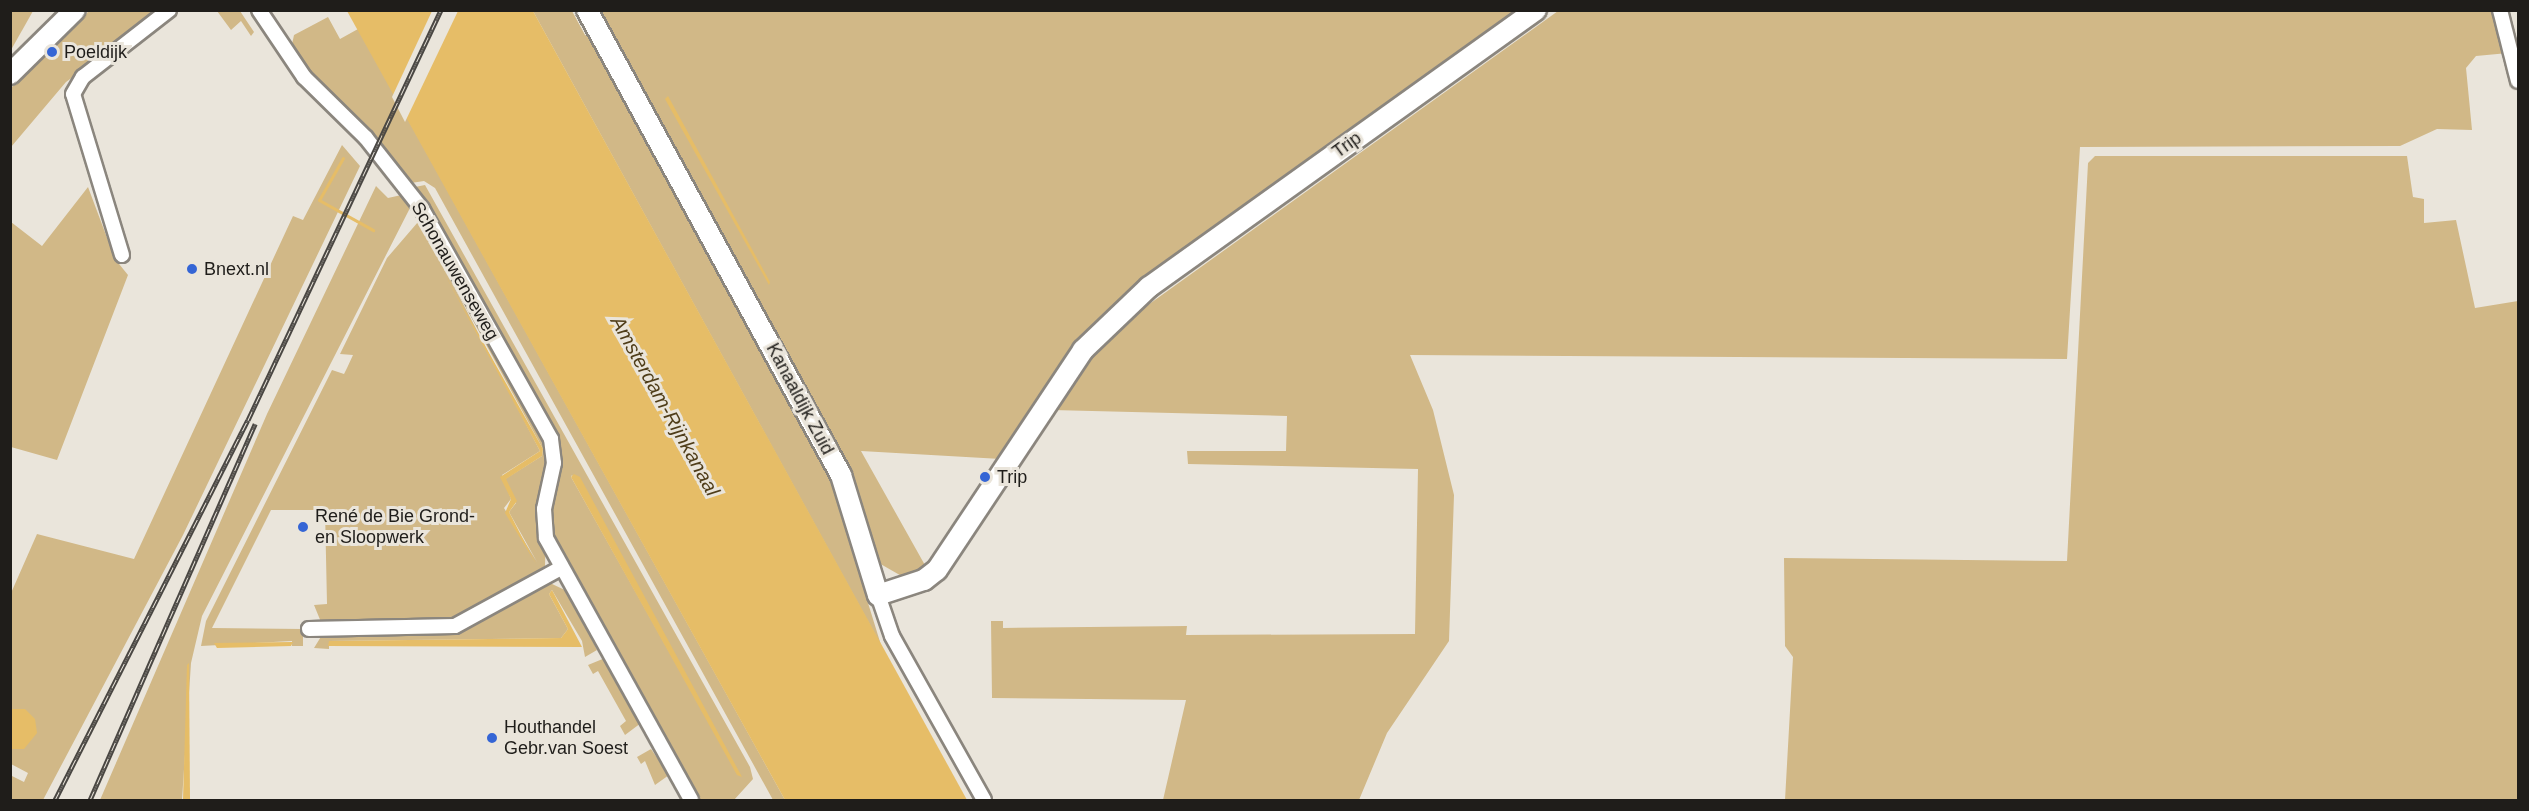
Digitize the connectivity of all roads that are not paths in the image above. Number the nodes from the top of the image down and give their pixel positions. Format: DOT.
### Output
graph roads {
  1 [pos="75,10"];
  2 [pos="169,10"];
  3 [pos="259,10"];
  4 [pos="587,10"];
  5 [pos="1536,10"];
  6 [pos="2500,10"];
  7 [pos="10,74"];
  8 [pos="2518,81"];
  9 [pos="122,255"];
  10 [pos="561,568"];
  11 [pos="878,595"];
  12 [pos="309,629"];
  13 [pos="691,801"];
  14 [pos="984,801"];
  1 -- 7 [label="street"];
  2 -- 9 [label="street"];
  3 -- 10 [label="street, Schonauwenseweg"];
  4 -- 11 [label="street, Kanaaldijk Zuid"];
  5 -- 11 [label="street, Trip"];
  6 -- 8 [label="street"];
  10 -- 12 [label="street"];
  10 -- 13 [label="street, Schonauwenseweg"];
  11 -- 14 [label="street, Kanaaldijk Zuid"];
}
